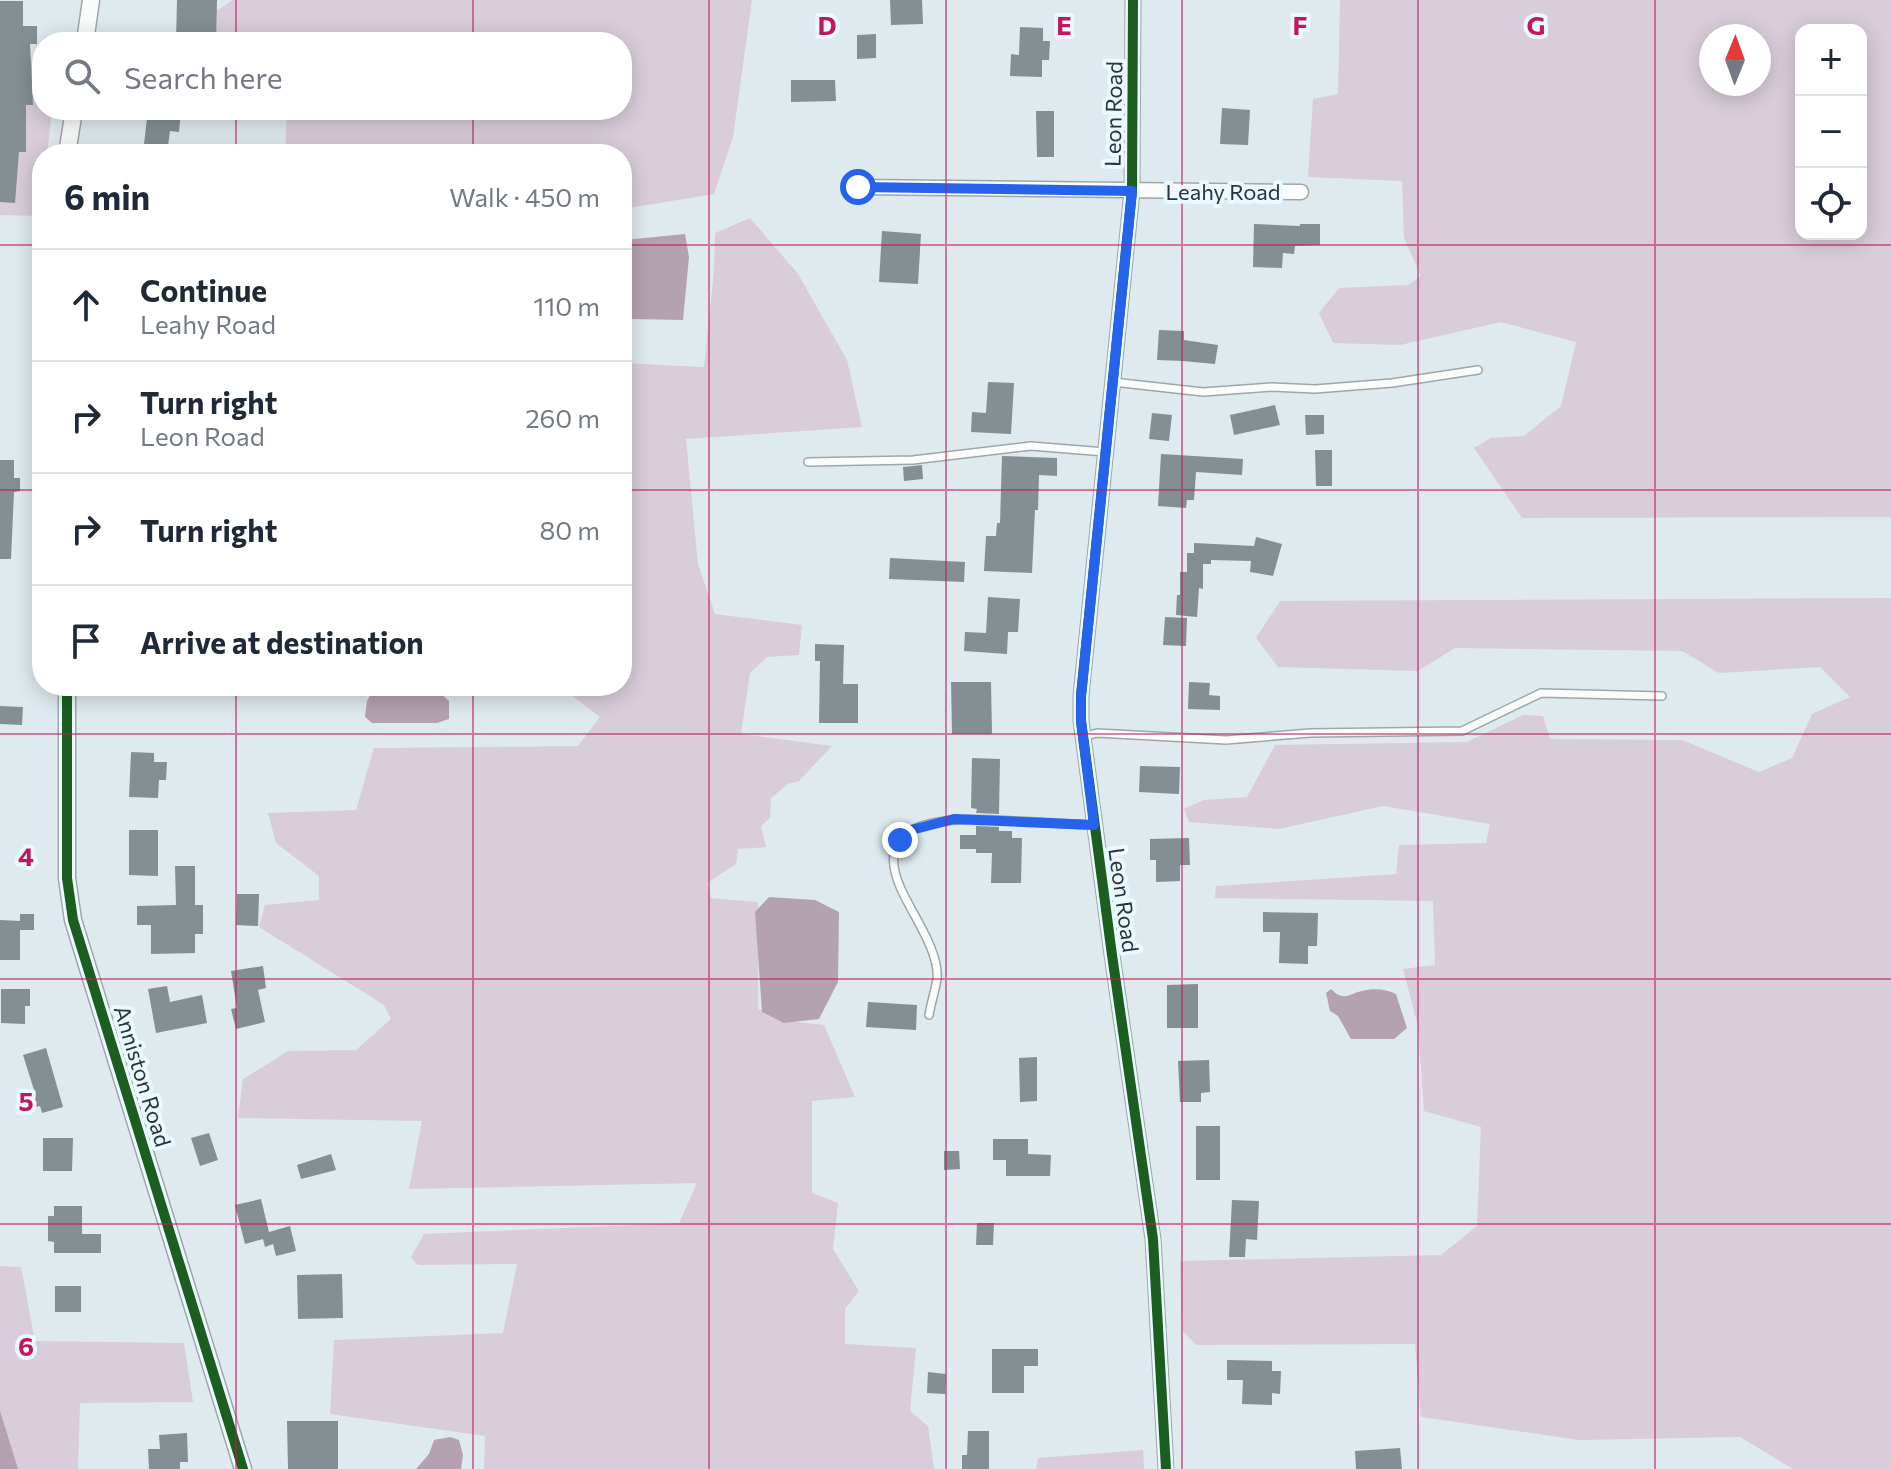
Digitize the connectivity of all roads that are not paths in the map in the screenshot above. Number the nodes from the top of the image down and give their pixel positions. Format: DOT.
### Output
graph roads {
  1 [pos="91,0"];
  2 [pos="1133,0"];
  3 [pos="86,32"];
  4 [pos="72,120"];
  5 [pos="69,144"];
  6 [pos="858,187"];
  7 [pos="1132,191"];
  8 [pos="1301,192"];
  9 [pos="1478,370"];
  10 [pos="1113,382"];
  11 [pos="1105,452"];
  12 [pos="808,462"];
  13 [pos="67,696"];
  14 [pos="1662,696"];
  15 [pos="1083,737"];
  16 [pos="1094,825"];
  17 [pos="929,1015"];
  18 [pos="243,1469"];
  19 [pos="1166,1469"];
  1 -- 3 [label="street"];
  2 -- 7 [label="street, Leon Road"];
  4 -- 5 [label="street"];
  6 -- 7 [label="street, Leahy Road"];
  7 -- 8 [label="street, Leahy Road"];
  7 -- 10 [label="street, Leon Road"];
  9 -- 10 [label="lane"];
  10 -- 11 [label="street, Leon Road"];
  11 -- 12 [label="lane"];
  11 -- 15 [label="street, Leon Road"];
  13 -- 18 [label="street, Anniston Road"];
  14 -- 15 [label="lane"];
  15 -- 16 [label="street, Leon Road"];
  16 -- 17 [label="lane"];
  16 -- 19 [label="street, Leon Road"];
}
